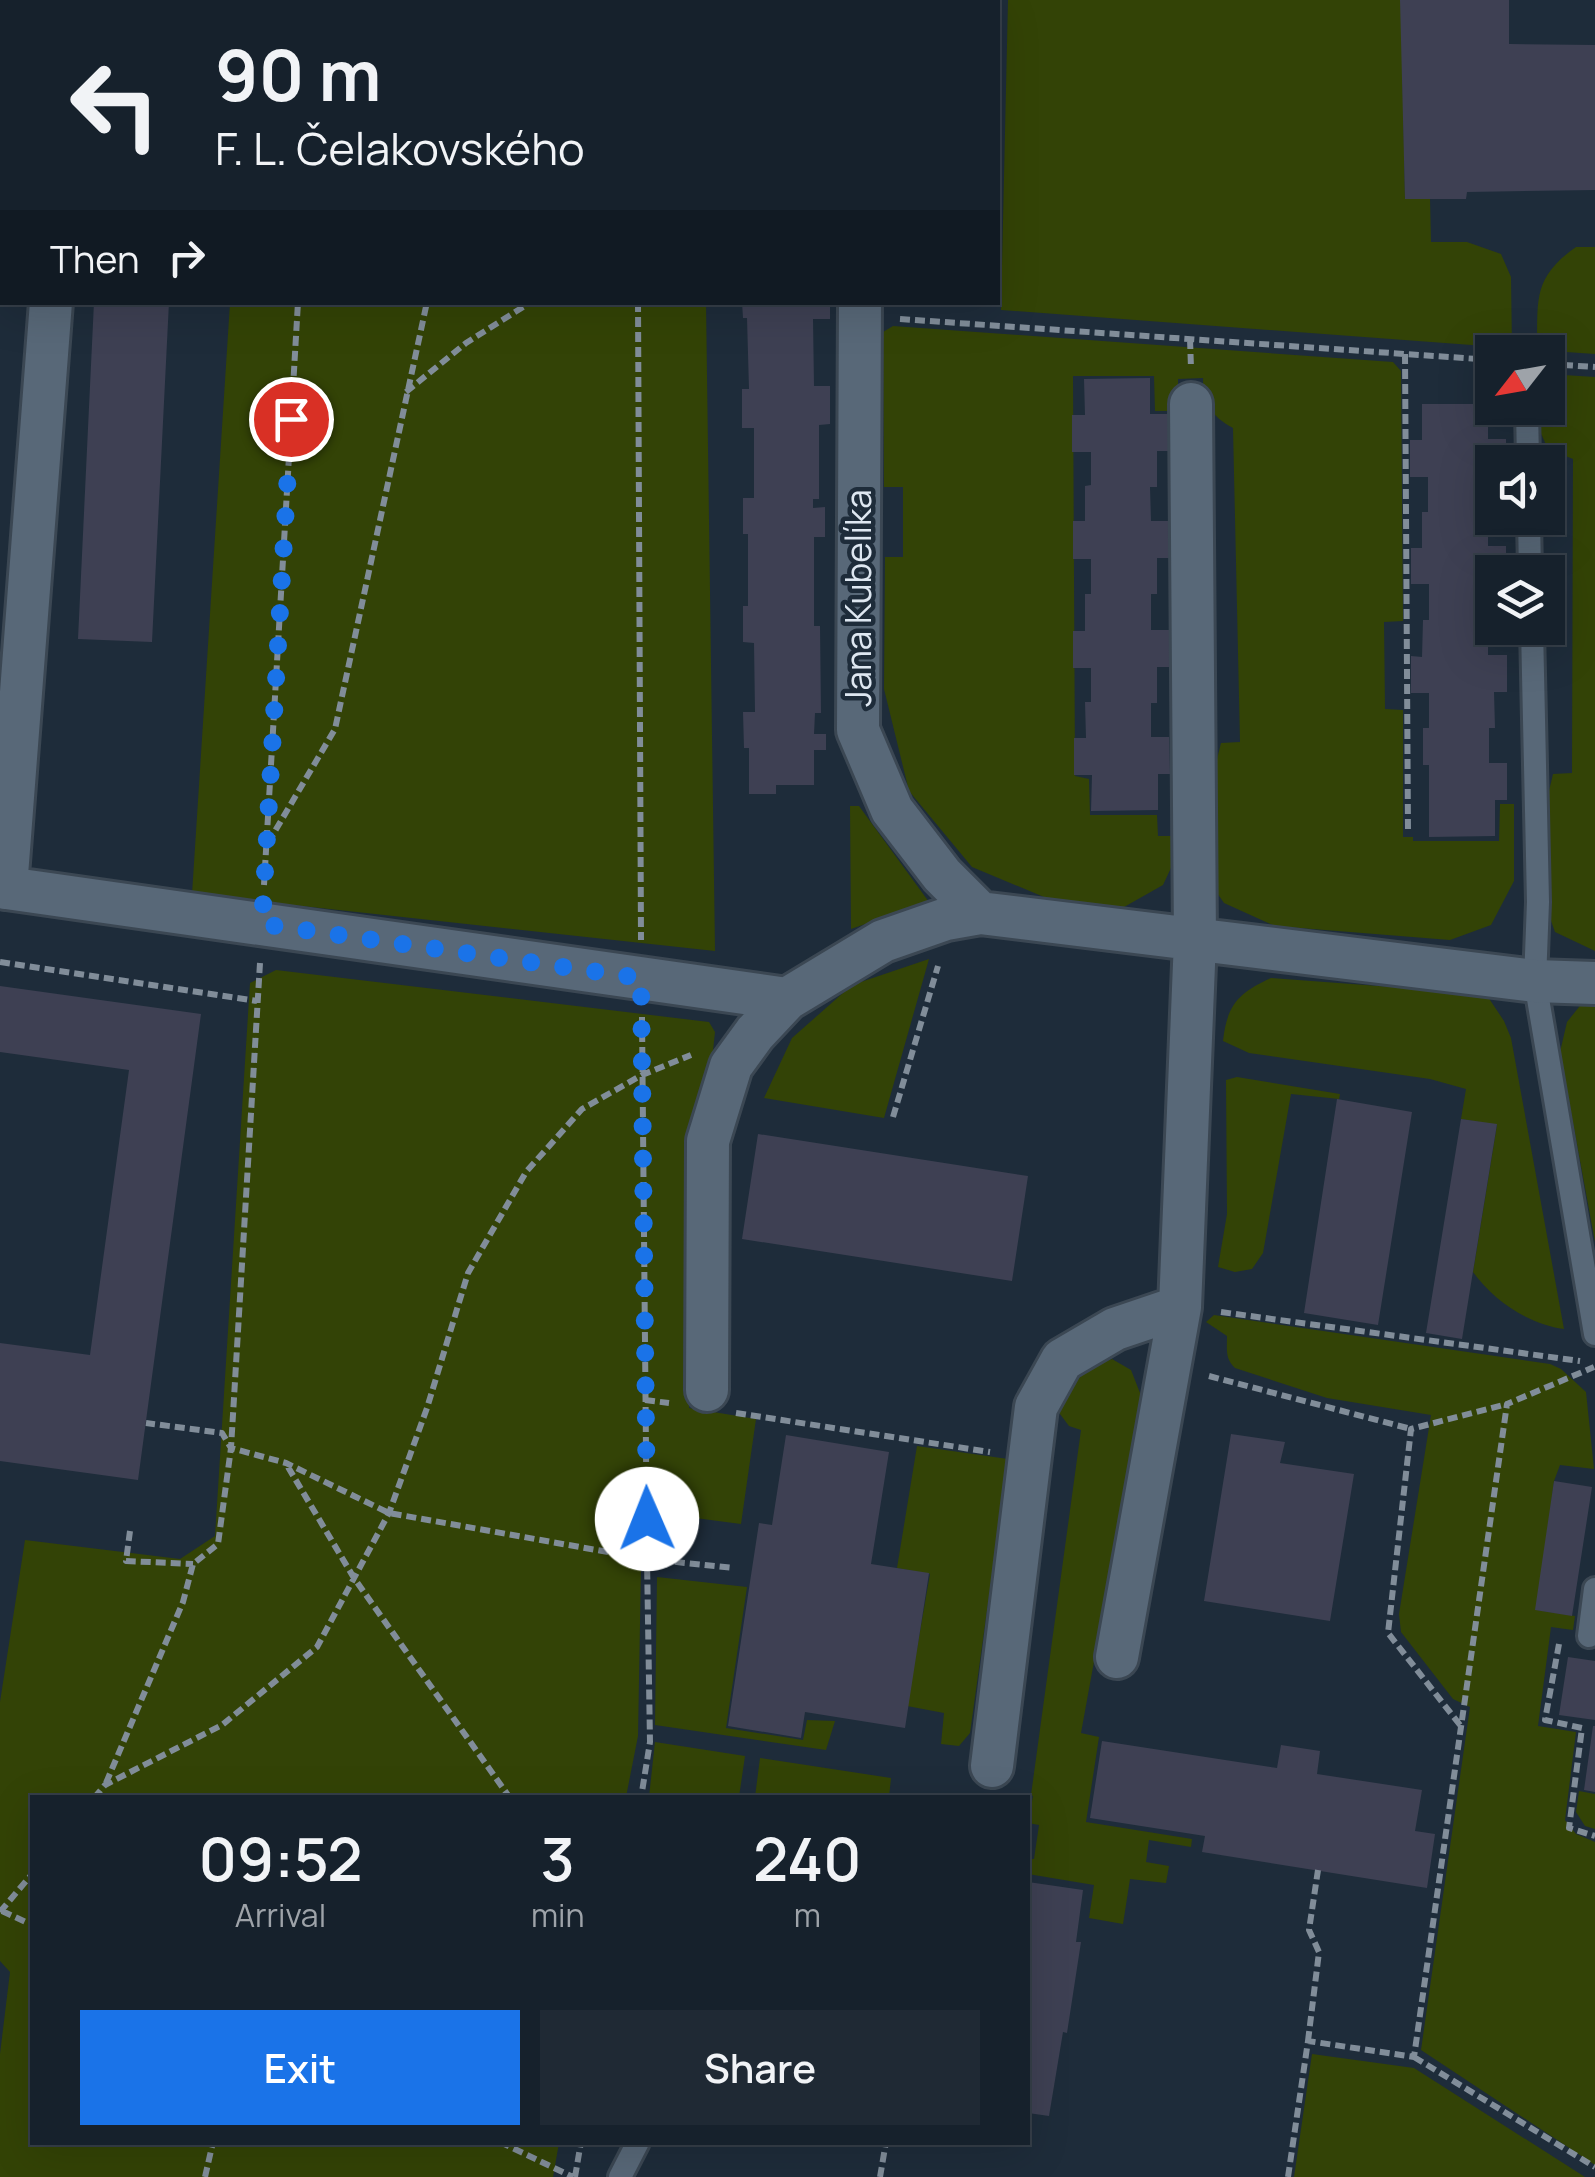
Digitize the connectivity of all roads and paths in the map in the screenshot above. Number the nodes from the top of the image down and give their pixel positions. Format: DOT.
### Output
graph roads {
  1 [pos="51,305"];
  2 [pos="298,305"];
  3 [pos="426,305"];
  4 [pos="525,305"];
  5 [pos="638,305"];
  6 [pos="860,309"];
  7 [pos="1405,354"];
  8 [pos="1475,359"];
  9 [pos="1565,365"];
  10 [pos="1595,367"];
  11 [pos="404,394"];
  12 [pos="1191,404"];
  13 [pos="1532,645"];
  14 [pos="1408,834"];
  15 [pos="266,845"];
  16 [pos="3,888"];
  17 [pos="980,913"];
  18 [pos="262,924"];
  19 [pos="1195,940"];
  20 [pos="943,950"];
  21 [pos="0,962"];
  22 [pos="641,978"];
  23 [pos="1534,981"];
  24 [pos="1595,983"];
  25 [pos="787,999"];
  26 [pos="704,1049"];
  27 [pos="642,1075"];
  28 [pos="893,1117"];
  29 [pos="1180,1307"];
  30 [pos="1595,1334"];
  31 [pos="1595,1365"];
  32 [pos="1170,1366"];
  33 [pos="646,1400"];
  34 [pos="703,1402"];
  35 [pos="1506,1404"];
  36 [pos="146,1423"];
  37 [pos="1411,1429"];
  38 [pos="231,1448"];
  39 [pos="1029,1458"];
  40 [pos="286,1464"];
  41 [pos="389,1512"];
  42 [pos="130,1531"];
  43 [pos="648,1559"];
  44 [pos="193,1564"];
  45 [pos="734,1568"];
  46 [pos="354,1578"];
  47 [pos="1595,1589"];
  48 [pos="1589,1636"];
  49 [pos="1117,1657"];
  50 [pos="1461,1726"];
  51 [pos="992,1766"];
  52 [pos="105,1784"];
  53 [pos="96,1795"];
  54 [pos="508,1795"];
  55 [pos="641,1795"];
  56 [pos="1595,1836"];
  57 [pos="1318,1870"];
  58 [pos="30,1876"];
  59 [pos="1,1912"];
  60 [pos="30,1924"];
  61 [pos="1308,2041"];
  62 [pos="1414,2057"];
  63 [pos="212,2145"];
  64 [pos="506,2145"];
  65 [pos="580,2145"];
  66 [pos="636,2145"];
  67 [pos="885,2145"];
  68 [pos="1595,2166"];
  69 [pos="205,2177"];
  70 [pos="574,2177"];
  71 [pos="620,2177"];
  72 [pos="880,2177"];
  73 [pos="1288,2177"];
  1 -- 16 [label="street"];
  2 -- 15 [label="path"];
  3 -- 11 [label="path"];
  4 -- 11 [label="path"];
  5 -- 22 [label="path"];
  6 -- 7 [label="path"];
  6 -- 17 [label="street, Jana Kubelíka"];
  7 -- 8 [label="path"];
  7 -- 14 [label="path"];
  9 -- 10 [label="path"];
  11 -- 15 [label="path"];
  12 -- 19 [label="street"];
  13 -- 23 [label="lane"];
  15 -- 18 [label="path"];
  16 -- 18 [label="street"];
  17 -- 19 [label="street"];
  17 -- 25 [label="street"];
  18 -- 22 [label="street"];
  19 -- 23 [label="street"];
  19 -- 29 [label="street"];
  20 -- 28 [label="path"];
  21 -- 38 [label="path"];
  22 -- 25 [label="street"];
  22 -- 27 [label="path"];
  23 -- 24 [label="street"];
  23 -- 30 [label="lane"];
  25 -- 34 [label="street"];
  26 -- 27 [label="path"];
  27 -- 33 [label="path"];
  27 -- 41 [label="path"];
  29 -- 31 [label="path"];
  29 -- 32 [label="street"];
  29 -- 39 [label="street"];
  31 -- 35 [label="path"];
  32 -- 37 [label="path"];
  32 -- 49 [label="street"];
  33 -- 34 [label="path"];
  33 -- 43 [label="path"];
  34 -- 39 [label="path"];
  35 -- 37 [label="path"];
  35 -- 50 [label="path"];
  36 -- 38 [label="path"];
  37 -- 50 [label="path"];
  38 -- 40 [label="path"];
  38 -- 44 [label="path"];
  39 -- 51 [label="street"];
  40 -- 41 [label="path"];
  40 -- 46 [label="path"];
  41 -- 43 [label="path"];
  41 -- 46 [label="path"];
  42 -- 44 [label="path"];
  43 -- 45 [label="path"];
  43 -- 55 [label="path"];
  44 -- 52 [label="path"];
  46 -- 52 [label="path"];
  46 -- 54 [label="path"];
  47 -- 48 [label="lane"];
  48 -- 56 [label="path"];
  50 -- 62 [label="path"];
  52 -- 53 [label="path"];
  57 -- 61 [label="path"];
  58 -- 59 [label="path"];
  59 -- 60 [label="path"];
  61 -- 62 [label="path"];
  61 -- 73 [label="path"];
  62 -- 68 [label="path"];
  63 -- 69 [label="path"];
  64 -- 70 [label="path"];
  65 -- 70 [label="path"];
  66 -- 71 [label="lane"];
  67 -- 72 [label="path"];
}
